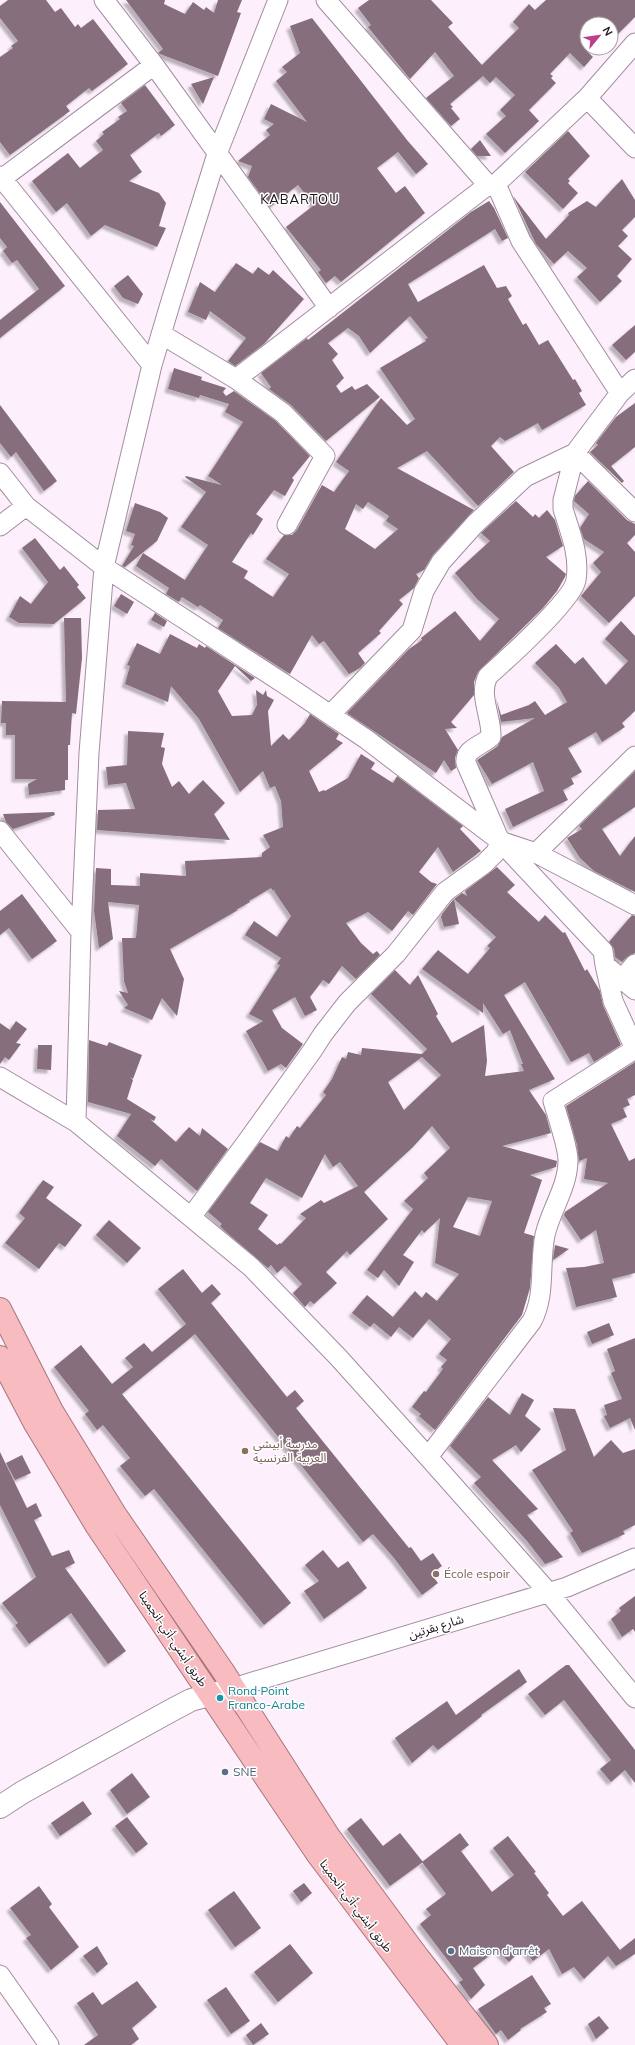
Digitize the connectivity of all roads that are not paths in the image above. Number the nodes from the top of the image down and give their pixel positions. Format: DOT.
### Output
graph roads {
  1 [pos="104,0"];
  2 [pos="278,0"];
  3 [pos="326,0"];
  4 [pos="635,43"];
  5 [pos="154,65"];
  6 [pos="587,98"];
  7 [pos="635,148"];
  8 [pos="217,154"];
  9 [pos="0,178"];
  10 [pos="492,184"];
  11 [pos="328,308"];
  12 [pos="161,334"];
  13 [pos="152,365"];
  14 [pos="236,379"];
  15 [pos="635,379"];
  16 [pos="620,393"];
  17 [pos="575,453"];
  18 [pos="0,473"];
  19 [pos="26,506"];
  20 [pos="635,512"];
  21 [pos="287,525"];
  22 [pos="0,526"];
  23 [pos="104,567"];
  24 [pos="330,715"];
  25 [pos="635,756"];
  26 [pos="0,831"];
  27 [pos="500,841"];
  28 [pos="536,853"];
  29 [pos="635,905"];
  30 [pos="81,932"];
  31 [pos="635,964"];
  32 [pos="605,965"];
  33 [pos="628,984"];
  34 [pos="0,1077"];
  35 [pos="76,1122"];
  36 [pos="190,1217"];
  37 [pos="0,1309"];
  38 [pos="0,1356"];
  39 [pos="428,1457"];
  40 [pos="635,1558"];
  41 [pos="549,1593"];
  42 [pos="233,1688"];
  43 [pos="210,1695"];
  44 [pos="635,1698"];
  45 [pos="0,1806"];
  46 [pos="411,1963"];
  47 [pos="0,1975"];
  48 [pos="49,2045"];
  49 [pos="462,2045"];
  50 [pos="487,2045"];
  1 -- 5 [label="street"];
  2 -- 8 [label="street"];
  3 -- 10 [label="street"];
  4 -- 6 [label="street"];
  5 -- 8 [label="street"];
  5 -- 9 [label="street"];
  6 -- 7 [label="street"];
  6 -- 10 [label="street"];
  8 -- 11 [label="street"];
  8 -- 12 [label="street"];
  9 -- 13 [label="street"];
  10 -- 11 [label="street"];
  10 -- 16 [label="street"];
  11 -- 14 [label="street"];
  12 -- 13 [label="street"];
  12 -- 14 [label="street"];
  13 -- 23 [label="street"];
  14 -- 21 [label="street"];
  15 -- 16 [label="street"];
  16 -- 17 [label="street"];
  17 -- 20 [label="street"];
  17 -- 24 [label="street"];
  17 -- 27 [label="street"];
  18 -- 19 [label="street"];
  19 -- 22 [label="street"];
  19 -- 23 [label="street"];
  23 -- 24 [label="street"];
  23 -- 30 [label="street"];
  24 -- 27 [label="street"];
  25 -- 28 [label="street"];
  26 -- 30 [label="street"];
  27 -- 28 [label="street"];
  27 -- 32 [label="street"];
  27 -- 36 [label="street"];
  28 -- 29 [label="street"];
  30 -- 35 [label="street"];
  31 -- 33 [label="street"];
  32 -- 33 [label="street"];
  32 -- 39 [label="street"];
  34 -- 35 [label="street"];
  35 -- 36 [label="street"];
  36 -- 39 [label="street"];
  37 -- 42 [label="highway"];
  38 -- 43 [label="highway, طريق أبشي-أتي-انجمينا"];
  39 -- 41 [label="street"];
  40 -- 41 [label="street, شارع بقرتين"];
  41 -- 42 [label="street, شارع بقرتين"];
  41 -- 44 [label="street"];
  42 -- 43 [label="street"];
  42 -- 46 [label="highway"];
  43 -- 45 [label="street"];
  43 -- 46 [label="highway, طريق أبشي-أتي-انجمينا"];
  46 -- 49 [label="highway, طريق أبشي-أتي-انجمينا"];
  46 -- 50 [label="highway"];
  47 -- 48 [label="street"];
}
